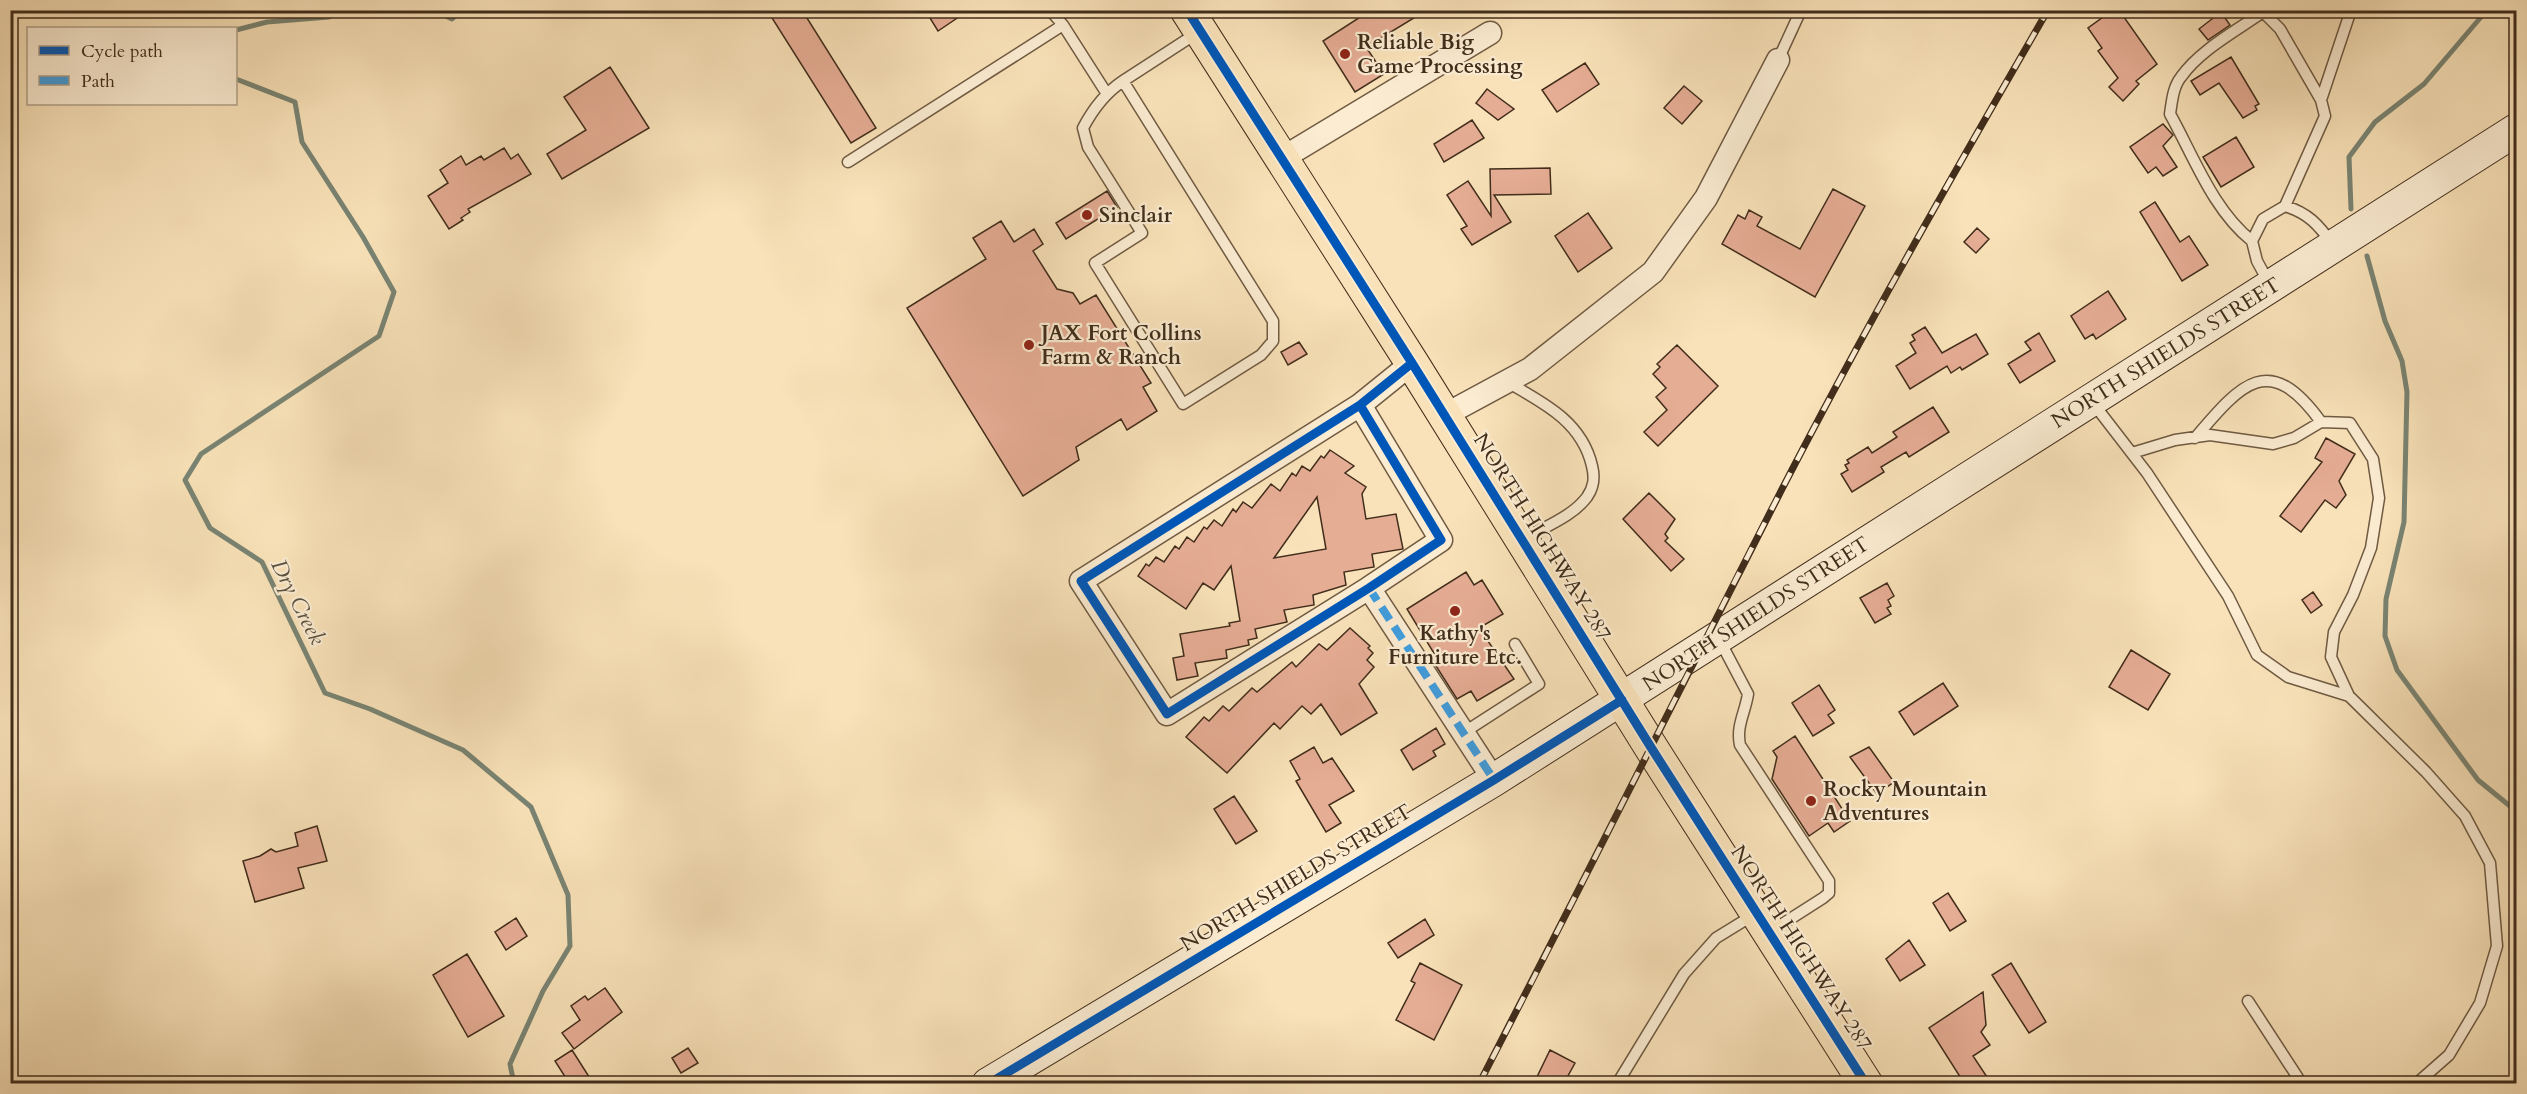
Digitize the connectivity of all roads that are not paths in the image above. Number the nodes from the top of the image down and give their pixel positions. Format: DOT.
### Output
graph roads {
  1 [pos="1050,10"];
  2 [pos="1801,10"];
  3 [pos="2351,10"];
  4 [pos="2262,11"];
  5 [pos="1194,21"];
  6 [pos="1063,25"];
  7 [pos="1490,33"];
  8 [pos="1778,60"];
  9 [pos="1123,81"];
  10 [pos="1107,94"];
  11 [pos="2321,100"];
  12 [pos="2517,130"];
  13 [pos="1281,159"];
  14 [pos="848,162"];
  15 [pos="2285,206"];
  16 [pos="2252,241"];
  17 [pos="2334,246"];
  18 [pos="2271,286"];
  19 [pos="1412,363"];
  20 [pos="1507,382"];
  21 [pos="2091,400"];
  22 [pos="1360,405"];
  23 [pos="1445,415"];
  24 [pos="2321,422"];
  25 [pos="2195,438"];
  26 [pos="2132,453"];
  27 [pos="1522,540"];
  28 [pos="1369,588"];
  29 [pos="1718,638"];
  30 [pos="1515,644"];
  31 [pos="2349,696"];
  32 [pos="1622,700"];
  33 [pos="1463,733"];
  34 [pos="1494,780"];
  35 [pos="1764,922"];
  36 [pos="2248,1001"];
  37 [pos="988,1083"];
  38 [pos="1617,1083"];
  39 [pos="1866,1083"];
  40 [pos="2302,1083"];
  41 [pos="2416,1083"];
  1 -- 6 [label="lane"];
  2 -- 8 [label="lane"];
  3 -- 11 [label="lane"];
  4 -- 11 [label="lane"];
  4 -- 16 [label="lane"];
  5 -- 9 [label="lane"];
  5 -- 13 [label="highway, NORTH HIGHWAY 287"];
  6 -- 10 [label="lane"];
  6 -- 14 [label="lane"];
  7 -- 13 [label="street"];
  8 -- 20 [label="street"];
  9 -- 10 [label="lane"];
  9 -- 10 [label="lane"];
  11 -- 15 [label="lane"];
  12 -- 17 [label="main road, NORTH SHIELDS STREET"];
  13 -- 19 [label="highway, NORTH HIGHWAY 287"];
  15 -- 16 [label="lane"];
  15 -- 17 [label="lane"];
  16 -- 18 [label="lane"];
  17 -- 18 [label="main road, NORTH SHIELDS STREET"];
  18 -- 21 [label="main road, NORTH SHIELDS STREET"];
  19 -- 22 [label="street"];
  19 -- 23 [label="highway, NORTH HIGHWAY 287"];
  20 -- 23 [label="street"];
  20 -- 27 [label="lane"];
  21 -- 26 [label="lane"];
  21 -- 29 [label="main road, NORTH SHIELDS STREET"];
  22 -- 28 [label="street"];
  22 -- 28 [label="street"];
  23 -- 27 [label="highway, NORTH HIGHWAY 287"];
  24 -- 25 [label="lane"];
  24 -- 25 [label="lane"];
  24 -- 31 [label="lane"];
  25 -- 26 [label="lane"];
  26 -- 31 [label="lane"];
  27 -- 32 [label="highway, NORTH HIGHWAY 287"];
  28 -- 33 [label="street"];
  29 -- 32 [label="main road, NORTH SHIELDS STREET"];
  29 -- 35 [label="lane"];
  30 -- 33 [label="lane"];
  31 -- 41 [label="lane"];
  32 -- 34 [label="main road, NORTH SHIELDS STREET"];
  32 -- 35 [label="highway, NORTH HIGHWAY 287"];
  33 -- 34 [label="street"];
  34 -- 37 [label="main road, NORTH SHIELDS STREET"];
  35 -- 38 [label="lane"];
  35 -- 39 [label="highway, NORTH HIGHWAY 287"];
  36 -- 40 [label="lane"];
}
